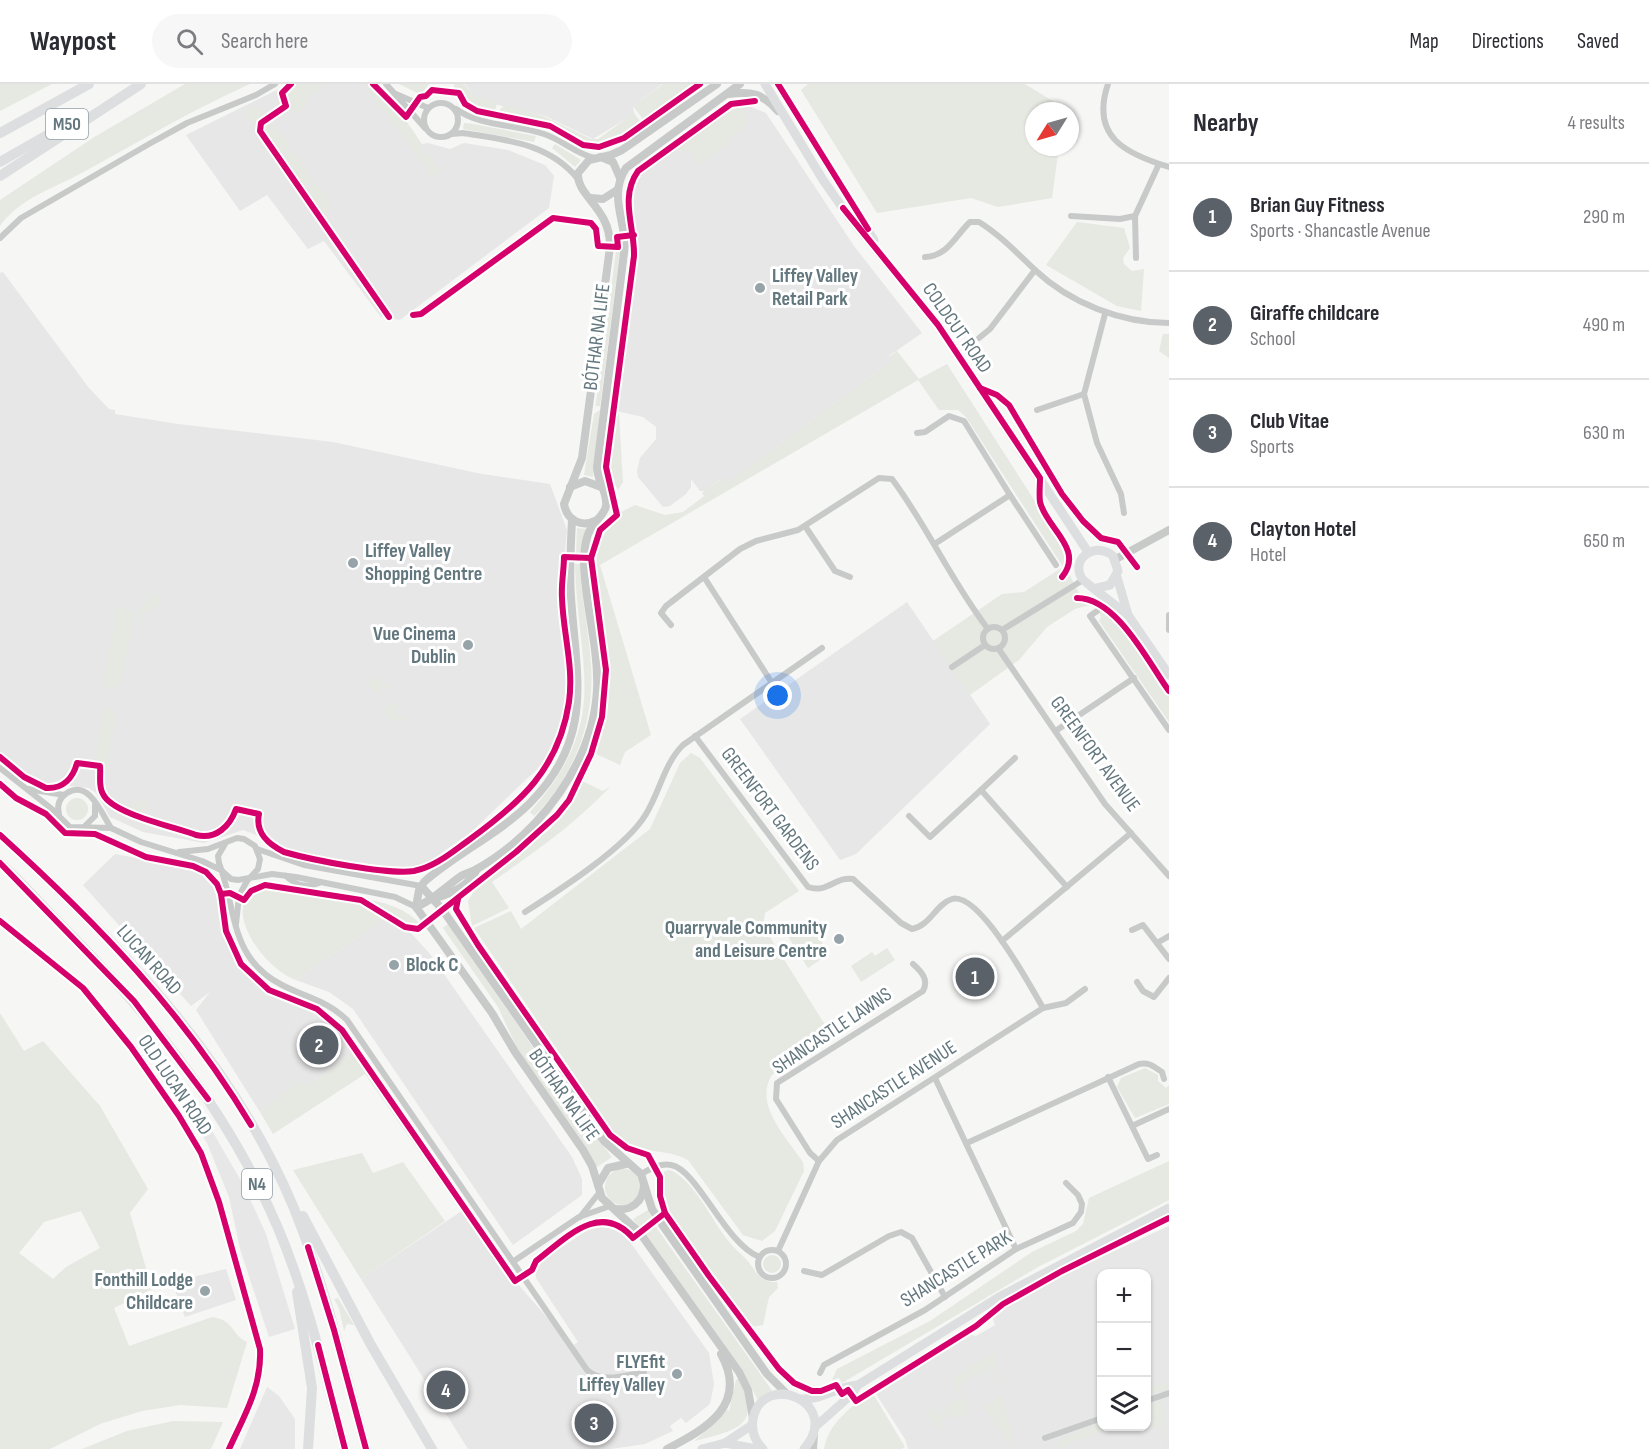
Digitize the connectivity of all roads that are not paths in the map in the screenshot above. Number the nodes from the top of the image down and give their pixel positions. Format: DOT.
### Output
graph roads {
  1 [pos="89,84"];
  2 [pos="134,84"];
  3 [pos="141,84"];
  4 [pos="275,84"];
  5 [pos="386,84"];
  6 [pos="740,84"];
  7 [pos="765,84"];
  8 [pos="778,84"];
  9 [pos="1108,84"];
  10 [pos="713,85"];
  11 [pos="393,92"];
  12 [pos="727,94"];
  13 [pos="428,108"];
  14 [pos="456,109"];
  15 [pos="782,115"];
  16 [pos="426,129"];
  17 [pos="0,133"];
  18 [pos="452,134"];
  19 [pos="597,157"];
  20 [pos="0,162"];
  21 [pos="1159,164"];
  22 [pos="1169,167"];
  23 [pos="0,176"];
  24 [pos="578,179"];
  25 [pos="620,180"];
  26 [pos="617,190"];
  27 [pos="591,198"];
  28 [pos="1071,216"];
  29 [pos="1135,216"];
  30 [pos="0,238"];
  31 [pos="925,257"];
  32 [pos="884,258"];
  33 [pos="1136,258"];
  34 [pos="1035,270"];
  35 [pos="1105,314"];
  36 [pos="1169,323"];
  37 [pos="979,338"];
  38 [pos="1084,394"];
  39 [pos="1037,410"];
  40 [pos="917,433"];
  41 [pos="601,487"];
  42 [pos="570,488"];
  43 [pos="1010,495"];
  44 [pos="1124,513"];
  45 [pos="572,519"];
  46 [pos="598,519"];
  47 [pos="805,526"];
  48 [pos="1169,530"];
  49 [pos="936,543"];
  50 [pos="1089,552"];
  51 [pos="1116,559"];
  52 [pos="1056,566"];
  53 [pos="704,577"];
  54 [pos="850,577"];
  55 [pos="1117,577"];
  56 [pos="1083,580"];
  57 [pos="1097,588"];
  58 [pos="1097,611"];
  59 [pos="1128,615"];
  60 [pos="1169,615"];
  61 [pos="671,625"];
  62 [pos="988,629"];
  63 [pos="1002,630"];
  64 [pos="1169,630"];
  65 [pos="985,645"];
  66 [pos="822,648"];
  67 [pos="998,648"];
  68 [pos="952,667"];
  69 [pos="1169,675"];
  70 [pos="1134,678"];
  71 [pos="772,683"];
  72 [pos="1057,730"];
  73 [pos="1169,730"];
  74 [pos="695,736"];
  75 [pos="1015,758"];
  76 [pos="0,768"];
  77 [pos="24,789"];
  78 [pos="981,790"];
  79 [pos="64,795"];
  80 [pos="95,804"];
  81 [pos="909,816"];
  82 [pos="60,818"];
  83 [pos="84,827"];
  84 [pos="111,828"];
  85 [pos="1131,833"];
  86 [pos="0,835"];
  87 [pos="225,844"];
  88 [pos="256,848"];
  89 [pos="176,852"];
  90 [pos="0,863"];
  91 [pos="221,870"];
  92 [pos="251,876"];
  93 [pos="1169,876"];
  94 [pos="421,886"];
  95 [pos="1067,887"];
  96 [pos="434,898"];
  97 [pos="416,907"];
  98 [pos="525,912"];
  99 [pos="0,921"];
  100 [pos="236,930"];
  101 [pos="1132,930"];
  102 [pos="1169,936"];
  103 [pos="1002,941"];
  104 [pos="1157,944"];
  105 [pos="1169,959"];
  106 [pos="914,964"];
  107 [pos="1169,978"];
  108 [pos="1137,982"];
  109 [pos="1085,989"];
  110 [pos="1044,1008"];
  111 [pos="1108,1077"];
  112 [pos="935,1078"];
  113 [pos="1164,1079"];
  114 [pos="1169,1109"];
  115 [pos="251,1125"];
  116 [pos="1132,1126"];
  117 [pos="967,1143"];
  118 [pos="1157,1155"];
  119 [pos="819,1161"];
  120 [pos="626,1164"];
  121 [pos="643,1178"];
  122 [pos="1066,1184"];
  123 [pos="599,1189"];
  124 [pos="613,1208"];
  125 [pos="1169,1208"];
  126 [pos="579,1217"];
  127 [pos="1016,1249"];
  128 [pos="778,1251"];
  129 [pos="759,1257"];
  130 [pos="514,1261"];
  131 [pos="804,1271"];
  132 [pos="295,1274"];
  133 [pos="945,1297"];
  134 [pos="705,1326"];
  135 [pos="644,1372"];
  136 [pos="820,1372"];
  137 [pos="858,1385"];
  138 [pos="1169,1393"];
  139 [pos="787,1394"];
  140 [pos="801,1399"];
  141 [pos="1151,1399"];
  142 [pos="1097,1419"];
  143 [pos="753,1422"];
  144 [pos="815,1430"];
  145 [pos="1045,1438"];
  146 [pos="725,1443"];
  147 [pos="707,1448"];
  148 [pos="229,1449"];
  149 [pos="308,1449"];
  150 [pos="345,1449"];
  151 [pos="366,1449"];
  152 [pos="432,1449"];
  153 [pos="667,1449"];
  154 [pos="756,1449"];
  155 [pos="763,1449"];
  156 [pos="804,1449"];
  157 [pos="813,1449"];
  1 -- 17 [label="highway, M50"];
  2 -- 20 [label="highway, M50"];
  3 -- 23 [label="highway"];
  4 -- 30 [label="street"];
  5 -- 11 [label="street"];
  6 -- 12 [label="street, BÓTHAR NA LIFE"];
  7 -- 15 [label="main road, COLDCUT ROAD"];
  8 -- 32 [label="main road, COLDCUT ROAD"];
  9 -- 21 [label="street"];
  10 -- 19 [label="street"];
  11 -- 13 [label="street"];
  11 -- 16 [label="street"];
  12 -- 15 [label="street"];
  12 -- 25 [label="street, BÓTHAR NA LIFE"];
  13 -- 14 [label="street"];
  13 -- 16 [label="street"];
  14 -- 18 [label="street"];
  14 -- 19 [label="street"];
  15 -- 32 [label="main road, COLDCUT ROAD"];
  16 -- 18 [label="street"];
  18 -- 24 [label="street"];
  19 -- 24 [label="street"];
  19 -- 25 [label="street"];
  21 -- 22 [label="street"];
  21 -- 29 [label="street"];
  24 -- 27 [label="street, BÓTHAR NA LIFE"];
  25 -- 26 [label="street, BÓTHAR NA LIFE"];
  26 -- 27 [label="street"];
  26 -- 41 [label="street, BÓTHAR NA LIFE"];
  27 -- 42 [label="street, BÓTHAR NA LIFE"];
  28 -- 29 [label="street"];
  29 -- 33 [label="street"];
  31 -- 34 [label="street"];
  32 -- 50 [label="main road, COLDCUT ROAD"];
  34 -- 35 [label="street"];
  34 -- 37 [label="street"];
  35 -- 36 [label="street"];
  35 -- 38 [label="street"];
  38 -- 39 [label="street"];
  38 -- 44 [label="street"];
  40 -- 43 [label="street"];
  41 -- 42 [label="street"];
  41 -- 46 [label="street, BÓTHAR NA LIFE"];
  42 -- 45 [label="street, BÓTHAR NA LIFE"];
  43 -- 49 [label="street"];
  43 -- 52 [label="street"];
  45 -- 46 [label="street"];
  45 -- 94 [label="street, BÓTHAR NA LIFE"];
  46 -- 96 [label="street, BÓTHAR NA LIFE"];
  47 -- 49 [label="street"];
  47 -- 53 [label="street"];
  47 -- 54 [label="street"];
  48 -- 51 [label="street"];
  49 -- 62 [label="street"];
  50 -- 51 [label="main road"];
  50 -- 56 [label="main road"];
  51 -- 55 [label="main road"];
  53 -- 61 [label="street"];
  53 -- 71 [label="street"];
  55 -- 57 [label="main road"];
  55 -- 59 [label="main road"];
  56 -- 57 [label="main road"];
  56 -- 63 [label="street"];
  57 -- 59 [label="main road"];
  58 -- 70 [label="street"];
  59 -- 69 [label="main road"];
  60 -- 64 [label="street"];
  62 -- 63 [label="street"];
  62 -- 65 [label="street"];
  63 -- 67 [label="street"];
  65 -- 67 [label="street"];
  65 -- 68 [label="street"];
  66 -- 71 [label="street"];
  67 -- 72 [label="street, GREENFORT AVENUE"];
  70 -- 72 [label="street"];
  70 -- 73 [label="street"];
  71 -- 74 [label="street"];
  72 -- 85 [label="street, GREENFORT AVENUE"];
  74 -- 98 [label="street"];
  74 -- 103 [label="street, GREENFORT GARDENS"];
  75 -- 78 [label="street"];
  76 -- 77 [label="street"];
  77 -- 79 [label="street"];
  77 -- 82 [label="street"];
  78 -- 81 [label="street"];
  78 -- 95 [label="street"];
  79 -- 80 [label="street"];
  79 -- 82 [label="street"];
  80 -- 83 [label="street"];
  80 -- 84 [label="street"];
  82 -- 83 [label="street"];
  83 -- 84 [label="street"];
  84 -- 89 [label="street"];
  85 -- 93 [label="street, GREENFORT AVENUE"];
  85 -- 95 [label="street"];
  86 -- 115 [label="highway, LUCAN ROAD / N4"];
  87 -- 88 [label="street"];
  87 -- 89 [label="street"];
  87 -- 91 [label="street"];
  88 -- 92 [label="street"];
  88 -- 94 [label="street"];
  89 -- 91 [label="street"];
  90 -- 132 [label="highway, LUCAN ROAD / N4"];
  91 -- 92 [label="street"];
  91 -- 100 [label="street"];
  92 -- 97 [label="street"];
  92 -- 100 [label="street"];
  94 -- 96 [label="street, BÓTHAR NA LIFE"];
  94 -- 97 [label="street"];
  95 -- 103 [label="street"];
  96 -- 97 [label="street, BÓTHAR NA LIFE"];
  96 -- 120 [label="street, BÓTHAR NA LIFE"];
  97 -- 123 [label="street, BÓTHAR NA LIFE"];
  99 -- 148 [label="street, OLD LUCAN ROAD"];
  100 -- 130 [label="street"];
  101 -- 104 [label="street"];
  102 -- 104 [label="street"];
  103 -- 110 [label="street"];
  104 -- 105 [label="street"];
  106 -- 119 [label="street, SHANCASTLE LAWNS"];
  107 -- 108 [label="street"];
  109 -- 110 [label="street, SHANCASTLE AVENUE"];
  110 -- 112 [label="street, SHANCASTLE AVENUE"];
  111 -- 113 [label="street"];
  111 -- 116 [label="street"];
  111 -- 117 [label="street"];
  112 -- 117 [label="street"];
  112 -- 119 [label="street, SHANCASTLE AVENUE"];
  114 -- 116 [label="street"];
  115 -- 151 [label="highway, LUCAN ROAD / N4"];
  115 -- 152 [label="highway"];
  116 -- 118 [label="street"];
  117 -- 127 [label="street"];
  119 -- 128 [label="street, SHANCASTLE AVENUE"];
  120 -- 121 [label="street, BÓTHAR NA LIFE"];
  120 -- 123 [label="street"];
  121 -- 124 [label="street"];
  121 -- 129 [label="street, SHANCASTLE AVENUE"];
  121 -- 139 [label="street"];
  122 -- 127 [label="street, SHANCASTLE PARK"];
  123 -- 124 [label="street, BÓTHAR NA LIFE"];
  123 -- 126 [label="street"];
  124 -- 126 [label="street"];
  124 -- 134 [label="street, BÓTHAR NA LIFE"];
  125 -- 137 [label="main road"];
  126 -- 130 [label="street"];
  127 -- 133 [label="street, SHANCASTLE PARK"];
  128 -- 129 [label="street"];
  128 -- 129 [label="street, SHANCASTLE AVENUE"];
  130 -- 135 [label="street"];
  131 -- 133 [label="street"];
  132 -- 149 [label="highway"];
  132 -- 150 [label="highway, LUCAN ROAD / N4"];
  133 -- 136 [label="street, SHANCASTLE PARK"];
  134 -- 143 [label="street, BÓTHAR NA LIFE"];
  134 -- 153 [label="street"];
  137 -- 140 [label="main road"];
  137 -- 144 [label="main road"];
  138 -- 141 [label="street"];
  139 -- 140 [label="main road"];
  139 -- 143 [label="main road"];
  140 -- 144 [label="main road"];
  142 -- 145 [label="street"];
  143 -- 146 [label="main road"];
  143 -- 155 [label="main road"];
  144 -- 156 [label="main road"];
  144 -- 157 [label="street"];
  146 -- 147 [label="main road"];
  146 -- 154 [label="main road"];
}
